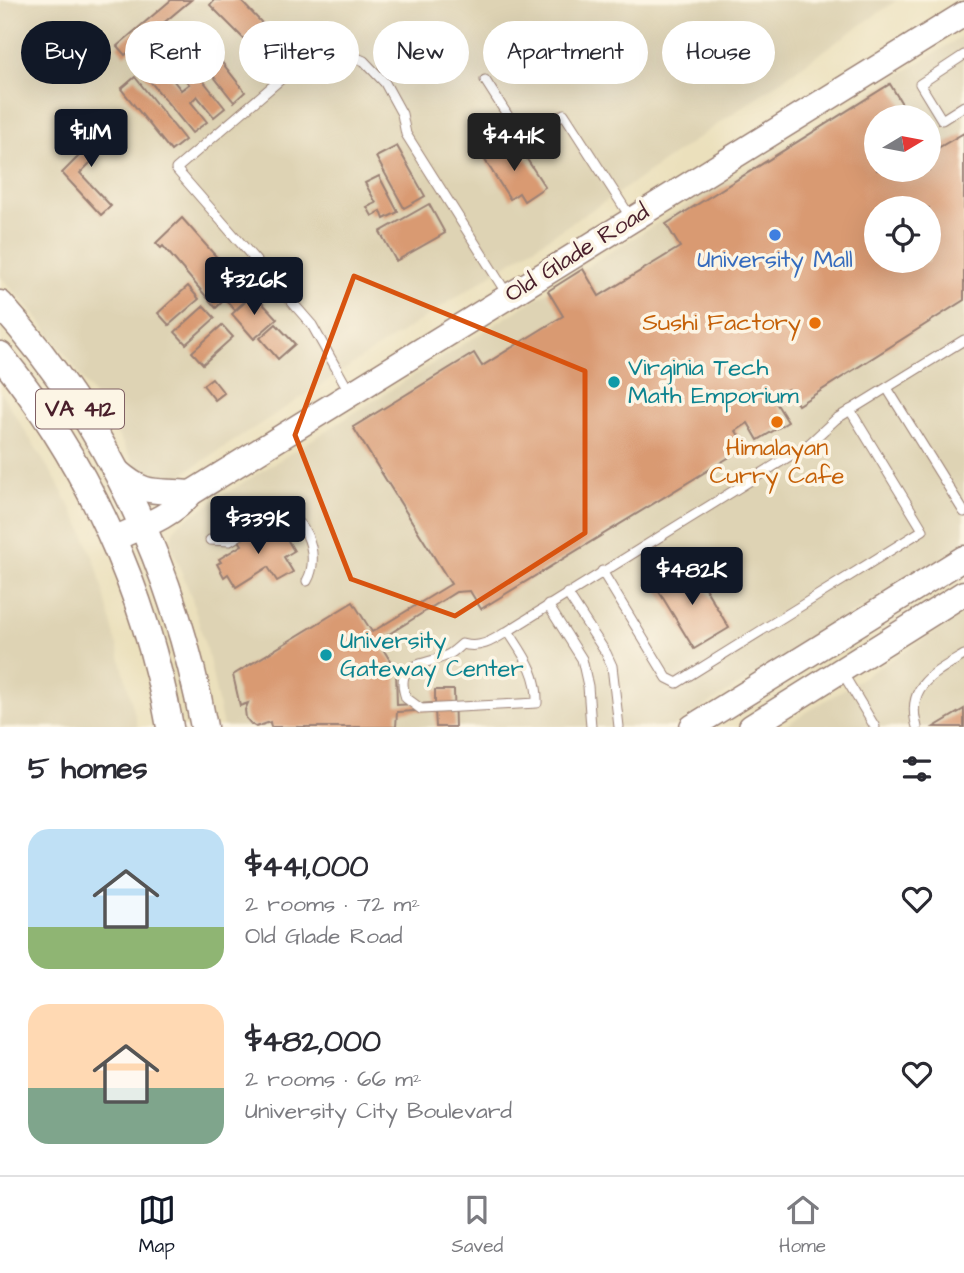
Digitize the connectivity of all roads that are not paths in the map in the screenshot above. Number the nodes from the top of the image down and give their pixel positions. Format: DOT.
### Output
graph roads {
  1 [pos="964,14"];
  2 [pos="964,55"];
  3 [pos="488,84"];
  4 [pos="964,106"];
  5 [pos="522,138"];
  6 [pos="510,145"];
  7 [pos="632,219"];
  8 [pos="508,296"];
  9 [pos="0,304"];
  10 [pos="964,341"];
  11 [pos="0,355"];
  12 [pos="887,388"];
  13 [pos="351,394"];
  14 [pos="850,410"];
  15 [pos="117,471"];
  16 [pos="191,493"];
  17 [pos="963,507"];
  18 [pos="143,526"];
  19 [pos="113,539"];
  20 [pos="210,540"];
  21 [pos="964,558"];
  22 [pos="602,571"];
  23 [pos="307,581"];
  24 [pos="567,593"];
  25 [pos="964,593"];
  26 [pos="548,605"];
  27 [pos="508,631"];
  28 [pos="964,655"];
  29 [pos="841,671"];
  30 [pos="170,727"];
  31 [pos="204,727"];
  32 [pos="591,727"];
  33 [pos="619,727"];
  34 [pos="692,727"];
  35 [pos="751,727"];
  36 [pos="875,727"];
  37 [pos="917,727"];
  1 -- 7 [label="street, Old Glade Road"];
  2 -- 4 [label="lane"];
  3 -- 5 [label="lane"];
  5 -- 6 [label="lane"];
  5 -- 7 [label="lane"];
  7 -- 8 [label="street, Old Glade Road"];
  8 -- 13 [label="street, Old Glade Road"];
  8 -- 13 [label="lane"];
  9 -- 15 [label="main road, VA 412"];
  10 -- 12 [label="lane"];
  11 -- 19 [label="main road, VA 412"];
  12 -- 14 [label="lane"];
  12 -- 17 [label="lane"];
  13 -- 16 [label="street, Old Glade Road"];
  14 -- 22 [label="lane"];
  14 -- 22 [label="lane"];
  15 -- 16 [label="street"];
  15 -- 18 [label="main road, VA 412"];
  16 -- 18 [label="street, Old Glade Road"];
  18 -- 19 [label="street, Old Glade Road"];
  18 -- 31 [label="main road, VA 412"];
  19 -- 30 [label="main road, VA 412"];
  20 -- 23 [label="lane"];
  21 -- 34 [label="street"];
  22 -- 24 [label="lane"];
  24 -- 26 [label="lane"];
  24 -- 33 [label="lane"];
  25 -- 29 [label="street"];
  26 -- 27 [label="lane"];
  26 -- 32 [label="lane"];
  27 -- 27 [label="lane"];
  28 -- 37 [label="lane"];
  29 -- 35 [label="street"];
  29 -- 36 [label="lane"];
}
